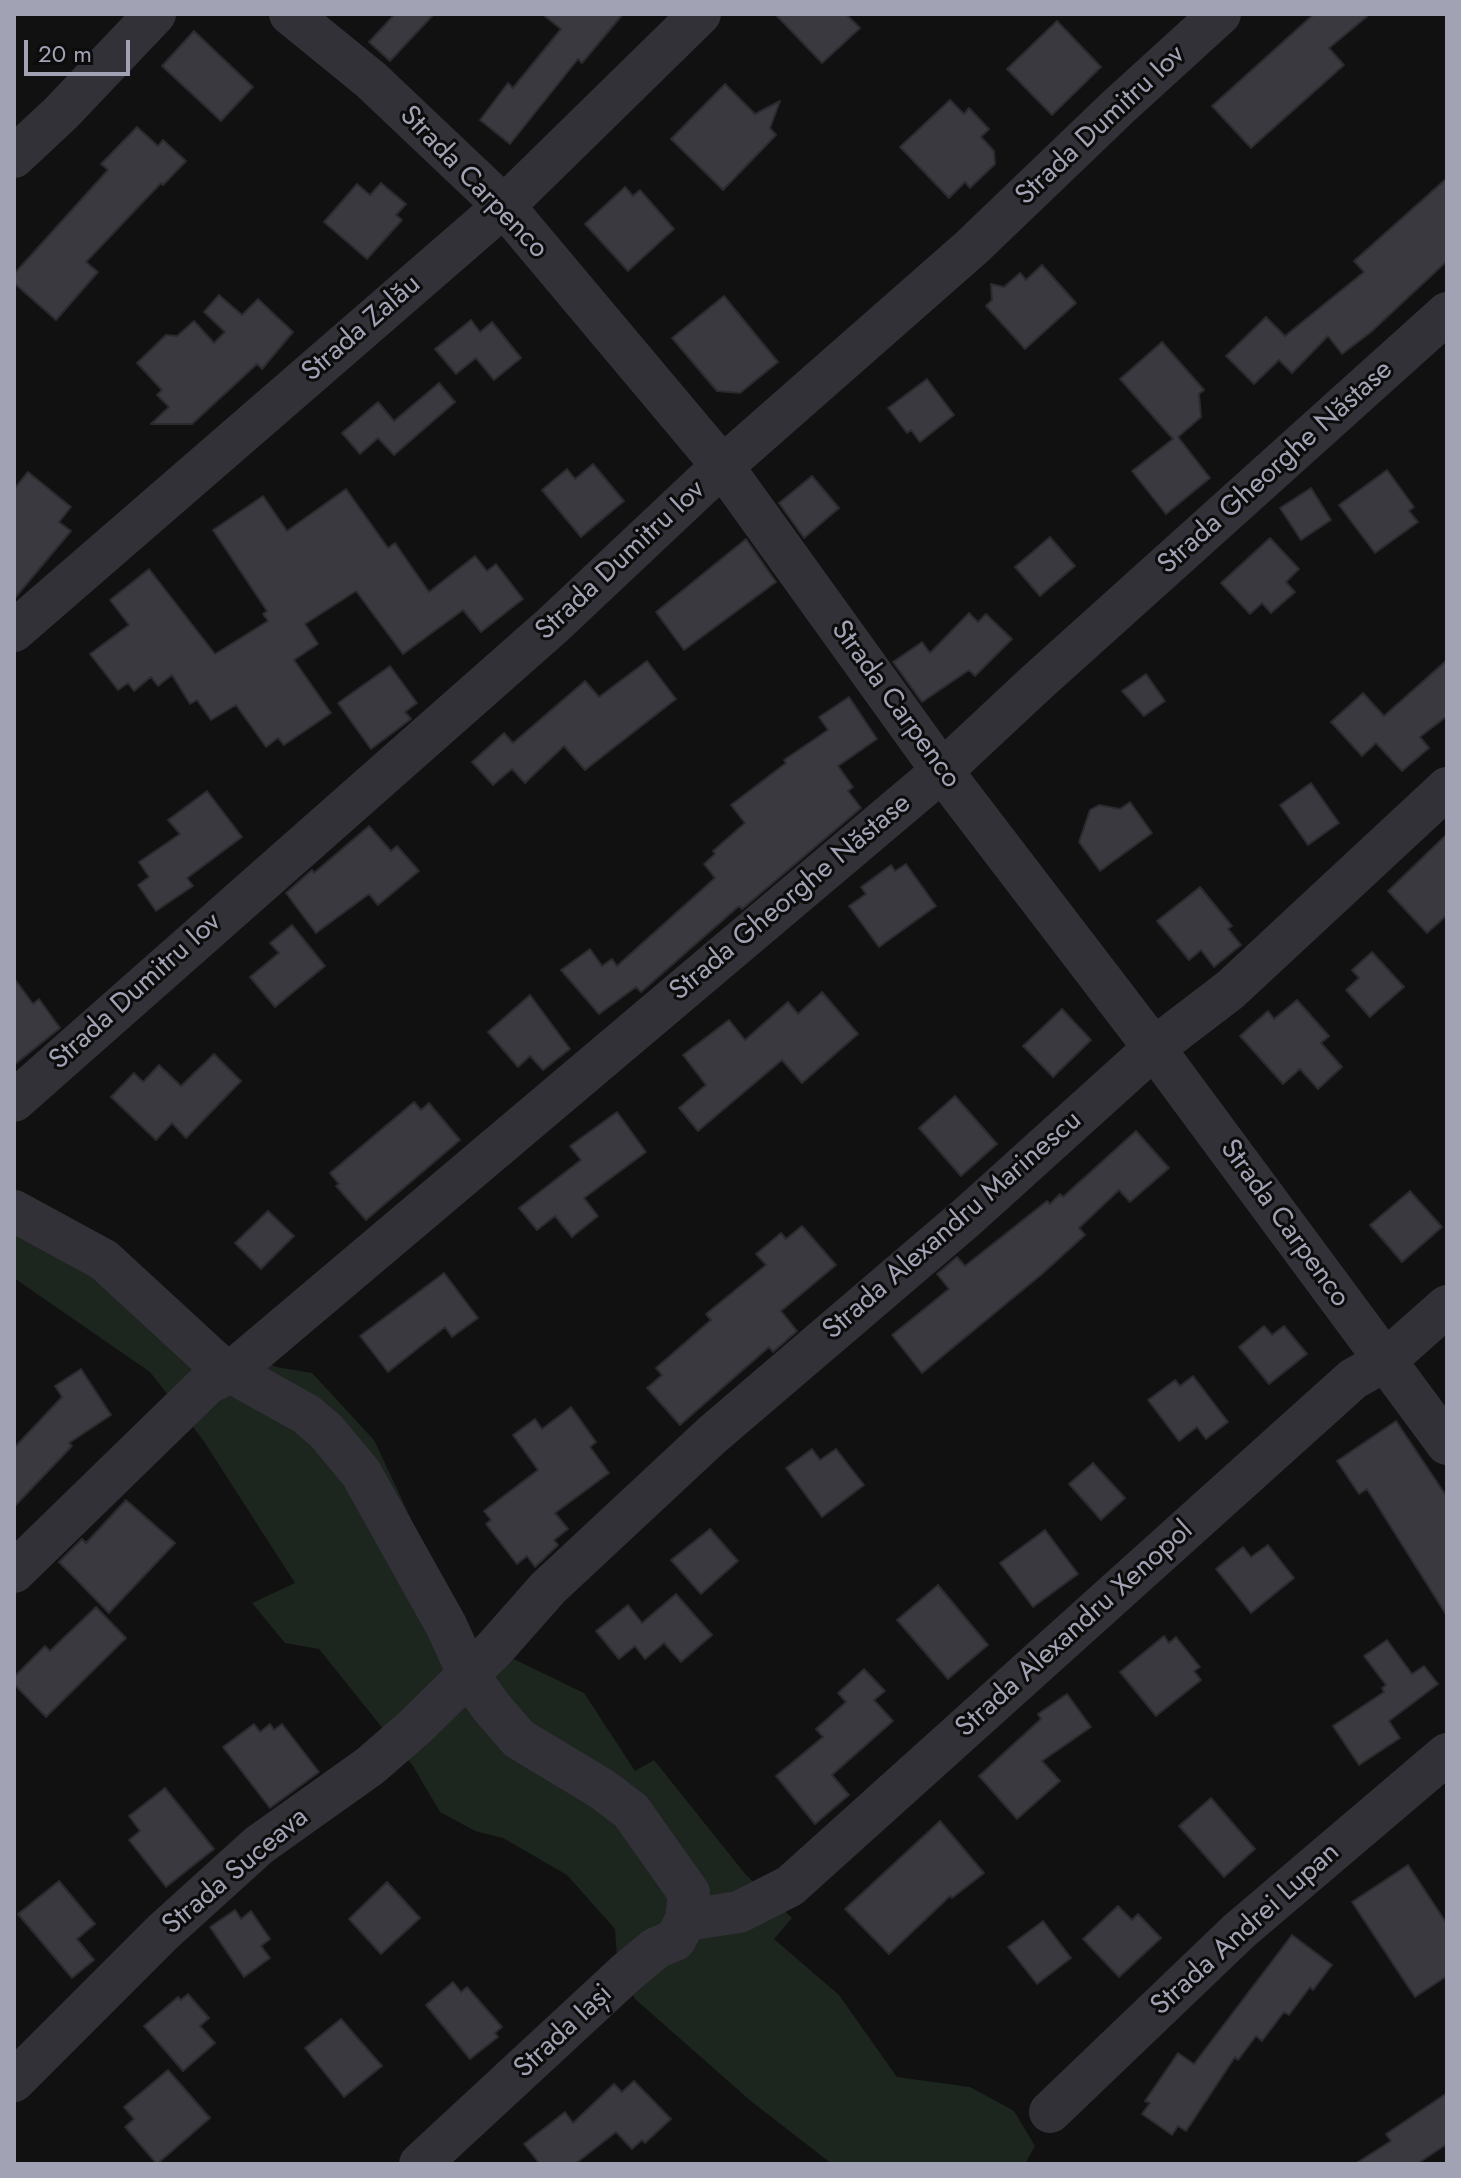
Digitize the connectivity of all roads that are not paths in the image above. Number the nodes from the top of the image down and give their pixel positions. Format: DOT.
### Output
graph roads {
  1 [pos="155,14"];
  2 [pos="290,14"];
  3 [pos="700,14"];
  4 [pos="1220,14"];
  5 [pos="14,157"];
  6 [pos="504,206"];
  7 [pos="1447,313"];
  8 [pos="724,468"];
  9 [pos="14,631"];
  10 [pos="942,771"];
  11 [pos="1447,788"];
  12 [pos="1154,1048"];
  13 [pos="14,1101"];
  14 [pos="14,1211"];
  15 [pos="1447,1306"];
  16 [pos="1385,1361"];
  17 [pos="231,1372"];
  18 [pos="1447,1444"];
  19 [pos="14,1572"];
  20 [pos="469,1676"];
  21 [pos="1447,1754"];
  22 [pos="687,1906"];
  23 [pos="14,2081"];
  24 [pos="1050,2112"];
  25 [pos="420,2164"];
  1 -- 5 [label="street"];
  2 -- 6 [label="street, Strada Carpenco"];
  3 -- 6 [label="street, Strada Zalău"];
  4 -- 8 [label="street, Strada Dumitru Iov"];
  6 -- 8 [label="street, Strada Carpenco"];
  6 -- 9 [label="street, Strada Zalău"];
  7 -- 10 [label="street, Strada Gheorghe Năstase"];
  8 -- 10 [label="street, Strada Carpenco"];
  8 -- 13 [label="street, Strada Dumitru Iov"];
  10 -- 12 [label="street, Strada Carpenco"];
  10 -- 17 [label="street, Strada Gheorghe Năstase"];
  11 -- 12 [label="street, Strada Alexandru Marinescu"];
  12 -- 16 [label="street, Strada Carpenco"];
  12 -- 20 [label="street, Strada Alexandru Marinescu"];
  14 -- 17 [label="street"];
  15 -- 16 [label="street, Strada Alexandru Xenopol"];
  16 -- 18 [label="street, Strada Carpenco"];
  16 -- 22 [label="street, Strada Alexandru Xenopol"];
  17 -- 19 [label="street, Strada Gheorghe Năstase"];
  17 -- 20 [label="street"];
  20 -- 22 [label="street"];
  20 -- 23 [label="street, Strada Suceava"];
  21 -- 24 [label="street, Strada Andrei Lupan"];
  22 -- 25 [label="street, Strada Iași"];
}
